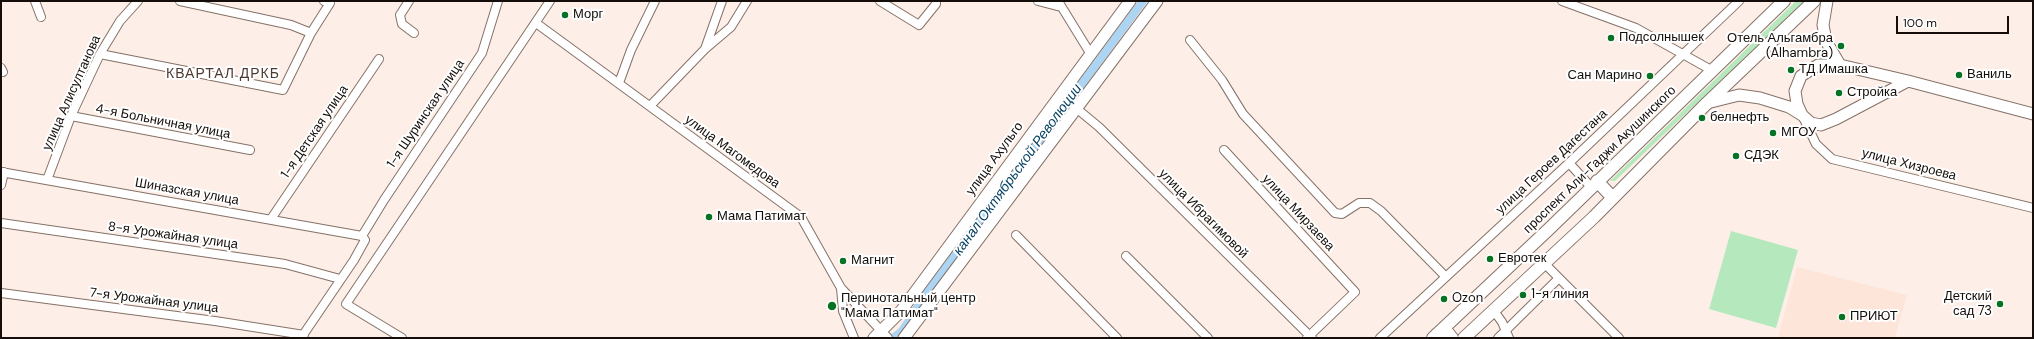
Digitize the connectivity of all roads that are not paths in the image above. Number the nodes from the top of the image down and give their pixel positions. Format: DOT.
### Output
graph roads {
  1 [pos="35,1"];
  2 [pos="138,1"];
  3 [pos="180,1"];
  4 [pos="324,1"];
  5 [pos="409,1"];
  6 [pos="498,1"];
  7 [pos="550,1"];
  8 [pos="655,1"];
  9 [pos="722,1"];
  10 [pos="747,1"];
  11 [pos="880,1"];
  12 [pos="936,1"];
  13 [pos="1038,1"];
  14 [pos="1130,1"];
  15 [pos="1157,1"];
  16 [pos="1562,1"];
  17 [pos="1739,1"];
  18 [pos="1784,1"];
  19 [pos="1814,1"];
  20 [pos="1827,1"];
  21 [pos="1060,4"];
  22 [pos="41,17"];
  23 [pos="536,22"];
  24 [pos="312,33"];
  25 [pos="414,33"];
  26 [pos="1190,40"];
  27 [pos="705,49"];
  28 [pos="1090,53"];
  29 [pos="100,54"];
  30 [pos="1684,55"];
  31 [pos="379,59"];
  32 [pos="1840,65"];
  33 [pos="1713,71"];
  34 [pos="1908,81"];
  35 [pos="620,83"];
  36 [pos="1707,103"];
  37 [pos="650,106"];
  38 [pos="1076,108"];
  39 [pos="2033,114"];
  40 [pos="1802,115"];
  41 [pos="72,116"];
  42 [pos="250,150"];
  43 [pos="1224,150"];
  44 [pos="1568,163"];
  45 [pos="2,172"];
  46 [pos="47,180"];
  47 [pos="1594,184"];
  48 [pos="1,185"];
  49 [pos="1613,198"];
  50 [pos="2033,208"];
  51 [pos="271,219"];
  52 [pos="1,223"];
  53 [pos="1016,235"];
  54 [pos="364,238"];
  55 [pos="1126,256"];
  56 [pos="1544,263"];
  57 [pos="1446,277"];
  58 [pos="1559,278"];
  59 [pos="340,279"];
  60 [pos="841,288"];
  61 [pos="1,293"];
  62 [pos="1494,311"];
  63 [pos="882,335"];
  64 [pos="1507,335"];
  65 [pos="1435,336"];
  66 [pos="303,337"];
  67 [pos="1310,337"];
  68 [pos="402,338"];
  69 [pos="854,338"];
  70 [pos="904,338"];
  71 [pos="1117,338"];
  72 [pos="1208,338"];
  73 [pos="1380,338"];
  74 [pos="1452,338"];
  75 [pos="1464,338"];
  76 [pos="1498,338"];
  77 [pos="1619,338"];
  1 -- 22 [label="street"];
  2 -- 29 [label="street, улица Алисултанова"];
  3 -- 24 [label="street"];
  4 -- 24 [label="street"];
  5 -- 25 [label="street"];
  6 -- 54 [label="street, 1-я Шуринская улица"];
  7 -- 23 [label="street"];
  8 -- 35 [label="street"];
  9 -- 27 [label="street"];
  10 -- 27 [label="street"];
  11 -- 12 [label="street"];
  13 -- 21 [label="street"];
  14 -- 28 [label="main road, улица Ахульго"];
  15 -- 38 [label="main road"];
  16 -- 30 [label="street"];
  17 -- 30 [label="street, улица Героев Дагестана"];
  18 -- 33 [label="main road, проспект Али-Гаджи Акушинского"];
  19 -- 36 [label="main road"];
  20 -- 32 [label="main road"];
  21 -- 28 [label="street"];
  23 -- 35 [label="street, улица Магомедова"];
  23 -- 68 [label="street"];
  24 -- 29 [label="street"];
  26 -- 57 [label="street"];
  27 -- 37 [label="street"];
  28 -- 63 [label="main road, улица Ахульго"];
  29 -- 41 [label="street, улица Алисултанова"];
  30 -- 33 [label="street"];
  30 -- 44 [label="street, улица Героев Дагестана"];
  31 -- 51 [label="street, 1-я Детская улица"];
  32 -- 34 [label="main road"];
  32 -- 40 [label="main road"];
  33 -- 47 [label="main road, проспект Али-Гаджи Акушинского"];
  34 -- 39 [label="main road"];
  34 -- 40 [label="main road"];
  35 -- 37 [label="street, улица Магомедова"];
  36 -- 40 [label="main road"];
  36 -- 49 [label="main road"];
  37 -- 60 [label="street, улица Магомедова"];
  38 -- 67 [label="street, улица Ибрагимовой"];
  38 -- 70 [label="main road"];
  40 -- 50 [label="street, улица Хизроева"];
  41 -- 42 [label="street, 4-я Больничная улица"];
  41 -- 46 [label="street, улица Алисултанова"];
  43 -- 67 [label="street, улица Мирзаева"];
  44 -- 47 [label="street"];
  44 -- 57 [label="street, улица Героев Дагестана"];
  45 -- 46 [label="street, Шиназская улица"];
  45 -- 48 [label="street"];
  46 -- 51 [label="street, Шиназская улица"];
  47 -- 49 [label="main road"];
  47 -- 65 [label="main road, проспект Али-Гаджи Акушинского"];
  49 -- 56 [label="main road"];
  51 -- 54 [label="street, Шиназская улица"];
  52 -- 59 [label="street, 8-я Урожайная улица"];
  53 -- 71 [label="street"];
  54 -- 59 [label="street, 1-я Шуринская улица"];
  55 -- 72 [label="street"];
  56 -- 58 [label="street"];
  56 -- 62 [label="main road"];
  57 -- 73 [label="street, улица Героев Дагестана"];
  58 -- 64 [label="street"];
  58 -- 77 [label="street"];
  59 -- 66 [label="street, 1-я Шуринская улица"];
  60 -- 63 [label="street, улица Магомедова"];
  60 -- 69 [label="street"];
  61 -- 66 [label="street, 7-я Урожайная улица"];
  62 -- 64 [label="street"];
  62 -- 75 [label="main road"];
  64 -- 76 [label="street"];
  65 -- 74 [label="main road"];
}
